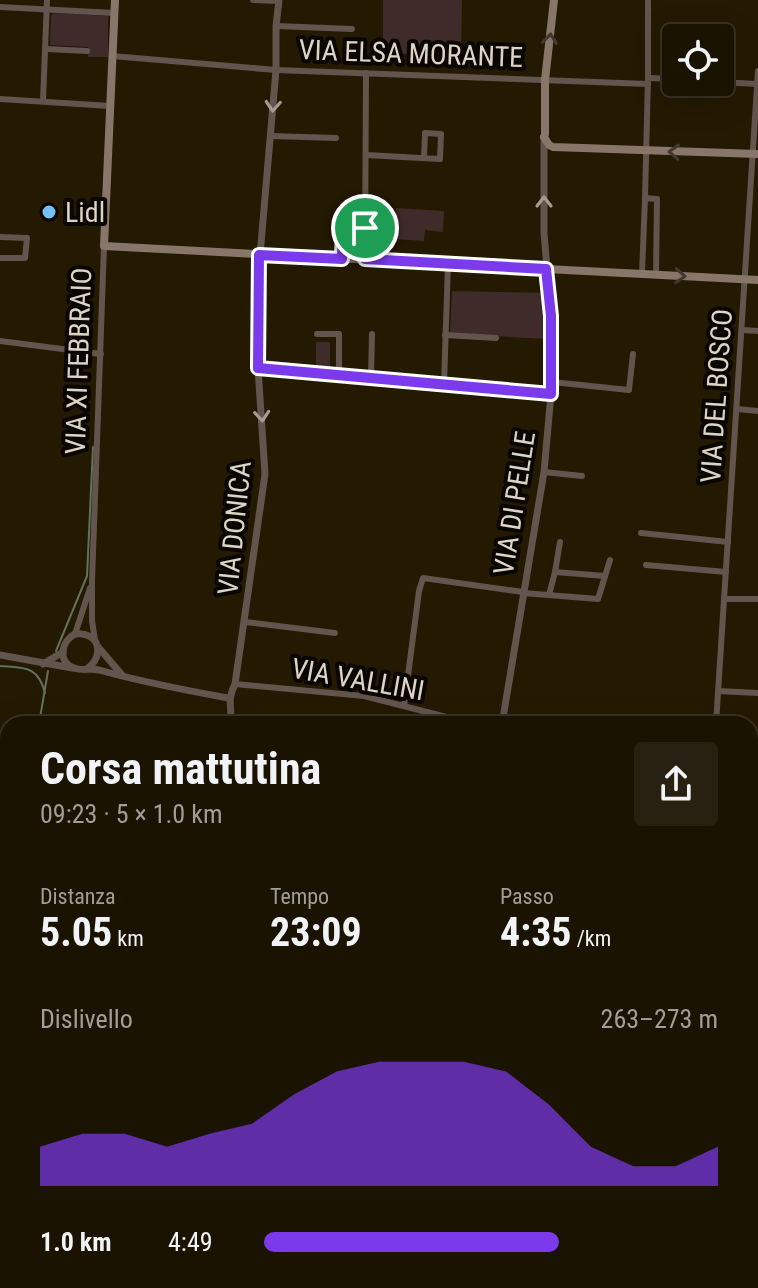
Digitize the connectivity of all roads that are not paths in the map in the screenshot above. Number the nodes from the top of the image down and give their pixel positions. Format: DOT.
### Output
graph roads {
  1 [pos="47,0"];
  2 [pos="115,0"];
  3 [pos="253,0"];
  4 [pos="554,0"];
  5 [pos="648,0"];
  6 [pos="279,1"];
  7 [pos="0,7"];
  8 [pos="47,9"];
  9 [pos="114,13"];
  10 [pos="276,26"];
  11 [pos="352,29"];
  12 [pos="46,49"];
  13 [pos="87,51"];
  14 [pos="112,56"];
  15 [pos="276,70"];
  16 [pos="758,71"];
  17 [pos="366,73"];
  18 [pos="545,80"];
  19 [pos="662,80"];
  20 [pos="648,81"];
  21 [pos="734,83"];
  22 [pos="757,84"];
  23 [pos="0,99"];
  24 [pos="43,101"];
  25 [pos="110,106"];
  26 [pos="270,136"];
  27 [pos="544,136"];
  28 [pos="336,138"];
  29 [pos="646,151"];
  30 [pos="755,154"];
  31 [pos="366,155"];
  32 [pos="424,158"];
  33 [pos="645,198"];
  34 [pos="365,228"];
  35 [pos="0,237"];
  36 [pos="104,246"];
  37 [pos="748,248"];
  38 [pos="758,249"];
  39 [pos="259,255"];
  40 [pos="0,258"];
  41 [pos="342,259"];
  42 [pos="365,259"];
  43 [pos="448,264"];
  44 [pos="546,265"];
  45 [pos="643,270"];
  46 [pos="656,271"];
  47 [pos="746,279"];
  48 [pos="758,280"];
  49 [pos="742,330"];
  50 [pos="758,331"];
  51 [pos="317,334"];
  52 [pos="372,334"];
  53 [pos="445,335"];
  54 [pos="496,338"];
  55 [pos="0,341"];
  56 [pos="101,354"];
  57 [pos="633,354"];
  58 [pos="258,368"];
  59 [pos="339,374"];
  60 [pos="371,377"];
  61 [pos="552,382"];
  62 [pos="444,384"];
  63 [pos="551,394"];
  64 [pos="737,409"];
  65 [pos="758,411"];
  66 [pos="544,472"];
  67 [pos="582,476"];
  68 [pos="641,533"];
  69 [pos="560,542"];
  70 [pos="728,542"];
  71 [pos="610,560"];
  72 [pos="646,565"];
  73 [pos="555,572"];
  74 [pos="726,572"];
  75 [pos="605,576"];
  76 [pos="92,581"];
  77 [pos="523,593"];
  78 [pos="549,595"];
  79 [pos="724,599"];
  80 [pos="758,599"];
  81 [pos="245,622"];
  82 [pos="335,633"];
  83 [pos="75,634"];
  84 [pos="97,644"];
  85 [pos="63,652"];
  86 [pos="0,655"];
  87 [pos="43,664"];
  88 [pos="88,668"];
  89 [pos="76,669"];
  90 [pos="123,677"];
  91 [pos="235,684"];
  92 [pos="718,691"];
  93 [pos="758,693"];
  94 [pos="228,698"];
  95 [pos="404,706"];
  96 [pos="231,716"];
  97 [pos="443,716"];
  98 [pos="503,716"];
  99 [pos="716,716"];
  1 -- 8 [label="street"];
  2 -- 9 [label="main road, VIA XI FEBBRAIO"];
  3 -- 6 [label="street"];
  18 -- 4 [label="main road, VIA DI PELLE, one-way"];
  5 -- 20 [label="street"];
  6 -- 10 [label="street, VIA DONICA"];
  7 -- 8 [label="street"];
  8 -- 9 [label="street"];
  8 -- 12 [label="street"];
  9 -- 14 [label="main road, VIA XI FEBBRAIO"];
  10 -- 11 [label="street"];
  10 -- 15 [label="street, VIA DONICA"];
  12 -- 13 [label="street"];
  12 -- 24 [label="street"];
  14 -- 15 [label="street, VIA ELSA MORANTE"];
  14 -- 25 [label="main road, VIA XI FEBBRAIO"];
  15 -- 17 [label="street, VIA ELSA MORANTE"];
  15 -- 26 [label="street, VIA DONICA, one-way"];
  16 -- 22 [label="street, VIA DEL BOSCO"];
  17 -- 18 [label="street, VIA ELSA MORANTE"];
  17 -- 31 [label="street"];
  18 -- 20 [label="street, VIA ELSA MORANTE"];
  18 -- 27 [label="main road, VIA DI PELLE"];
  19 -- 20 [label="street, VIA ELSA MORANTE"];
  20 -- 29 [label="street"];
  21 -- 22 [label="street"];
  22 -- 30 [label="street, VIA DEL BOSCO"];
  23 -- 24 [label="street"];
  24 -- 25 [label="street"];
  25 -- 36 [label="main road, VIA XI FEBBRAIO"];
  26 -- 28 [label="street"];
  26 -- 39 [label="street, VIA DONICA"];
  27 -- 29 [label="main road"];
  44 -- 27 [label="street, VIA DI PELLE, one-way"];
  30 -- 29 [label="main road, one-way"];
  29 -- 33 [label="street"];
  30 -- 37 [label="street, VIA DEL BOSCO"];
  31 -- 32 [label="street"];
  31 -- 34 [label="street"];
  32 -- 32 [label="street"];
  33 -- 45 [label="street"];
  33 -- 46 [label="street"];
  34 -- 41 [label="street"];
  34 -- 42 [label="street"];
  35 -- 40 [label="street"];
  36 -- 39 [label="main road"];
  36 -- 56 [label="street, VIA XI FEBBRAIO"];
  37 -- 38 [label="street"];
  37 -- 47 [label="street, VIA DEL BOSCO"];
  39 -- 41 [label="main road"];
  39 -- 58 [label="street, VIA DONICA"];
  41 -- 42 [label="main road"];
  42 -- 43 [label="main road"];
  43 -- 44 [label="main road"];
  43 -- 53 [label="street"];
  44 -- 45 [label="main road"];
  44 -- 61 [label="street, VIA DI PELLE"];
  45 -- 46 [label="main road"];
  46 -- 47 [label="main road, one-way"];
  47 -- 48 [label="main road"];
  47 -- 49 [label="street, VIA DEL BOSCO"];
  49 -- 50 [label="street"];
  49 -- 64 [label="street, VIA DEL BOSCO"];
  51 -- 59 [label="street"];
  52 -- 60 [label="street"];
  53 -- 54 [label="street"];
  53 -- 62 [label="street"];
  55 -- 56 [label="street"];
  56 -- 76 [label="street, VIA XI FEBBRAIO"];
  57 -- 61 [label="street"];
  58 -- 59 [label="street"];
  58 -- 81 [label="street, VIA DONICA, one-way"];
  59 -- 60 [label="street"];
  60 -- 62 [label="street"];
  61 -- 63 [label="street, VIA DI PELLE"];
  62 -- 63 [label="street"];
  63 -- 66 [label="street, VIA DI PELLE"];
  64 -- 65 [label="street"];
  64 -- 70 [label="street, VIA DEL BOSCO"];
  66 -- 67 [label="street"];
  66 -- 77 [label="street, VIA DI PELLE"];
  68 -- 70 [label="street"];
  69 -- 73 [label="street"];
  70 -- 74 [label="street, VIA DEL BOSCO"];
  71 -- 75 [label="street"];
  72 -- 74 [label="street"];
  73 -- 75 [label="street"];
  73 -- 78 [label="street"];
  74 -- 79 [label="street, VIA DEL BOSCO"];
  75 -- 78 [label="street"];
  76 -- 83 [label="street, VIA XI FEBBRAIO"];
  76 -- 84 [label="street, VIA XI FEBBRAIO"];
  77 -- 78 [label="street"];
  77 -- 95 [label="street"];
  77 -- 98 [label="street, VIA DI PELLE"];
  79 -- 80 [label="street"];
  79 -- 92 [label="street, VIA DEL BOSCO"];
  81 -- 82 [label="street"];
  81 -- 91 [label="street, VIA DONICA"];
  83 -- 84 [label="street"];
  83 -- 85 [label="street"];
  84 -- 88 [label="street"];
  84 -- 90 [label="street"];
  85 -- 87 [label="street"];
  85 -- 89 [label="street"];
  86 -- 87 [label="street"];
  87 -- 89 [label="street"];
  88 -- 89 [label="street"];
  88 -- 90 [label="street"];
  90 -- 94 [label="street"];
  91 -- 94 [label="street, VIA DONICA"];
  91 -- 95 [label="street, VIA VALLINI"];
  92 -- 93 [label="street"];
  92 -- 99 [label="street, VIA DEL BOSCO"];
  94 -- 96 [label="street"];
  95 -- 97 [label="street, VIA VALLINI"];
}
